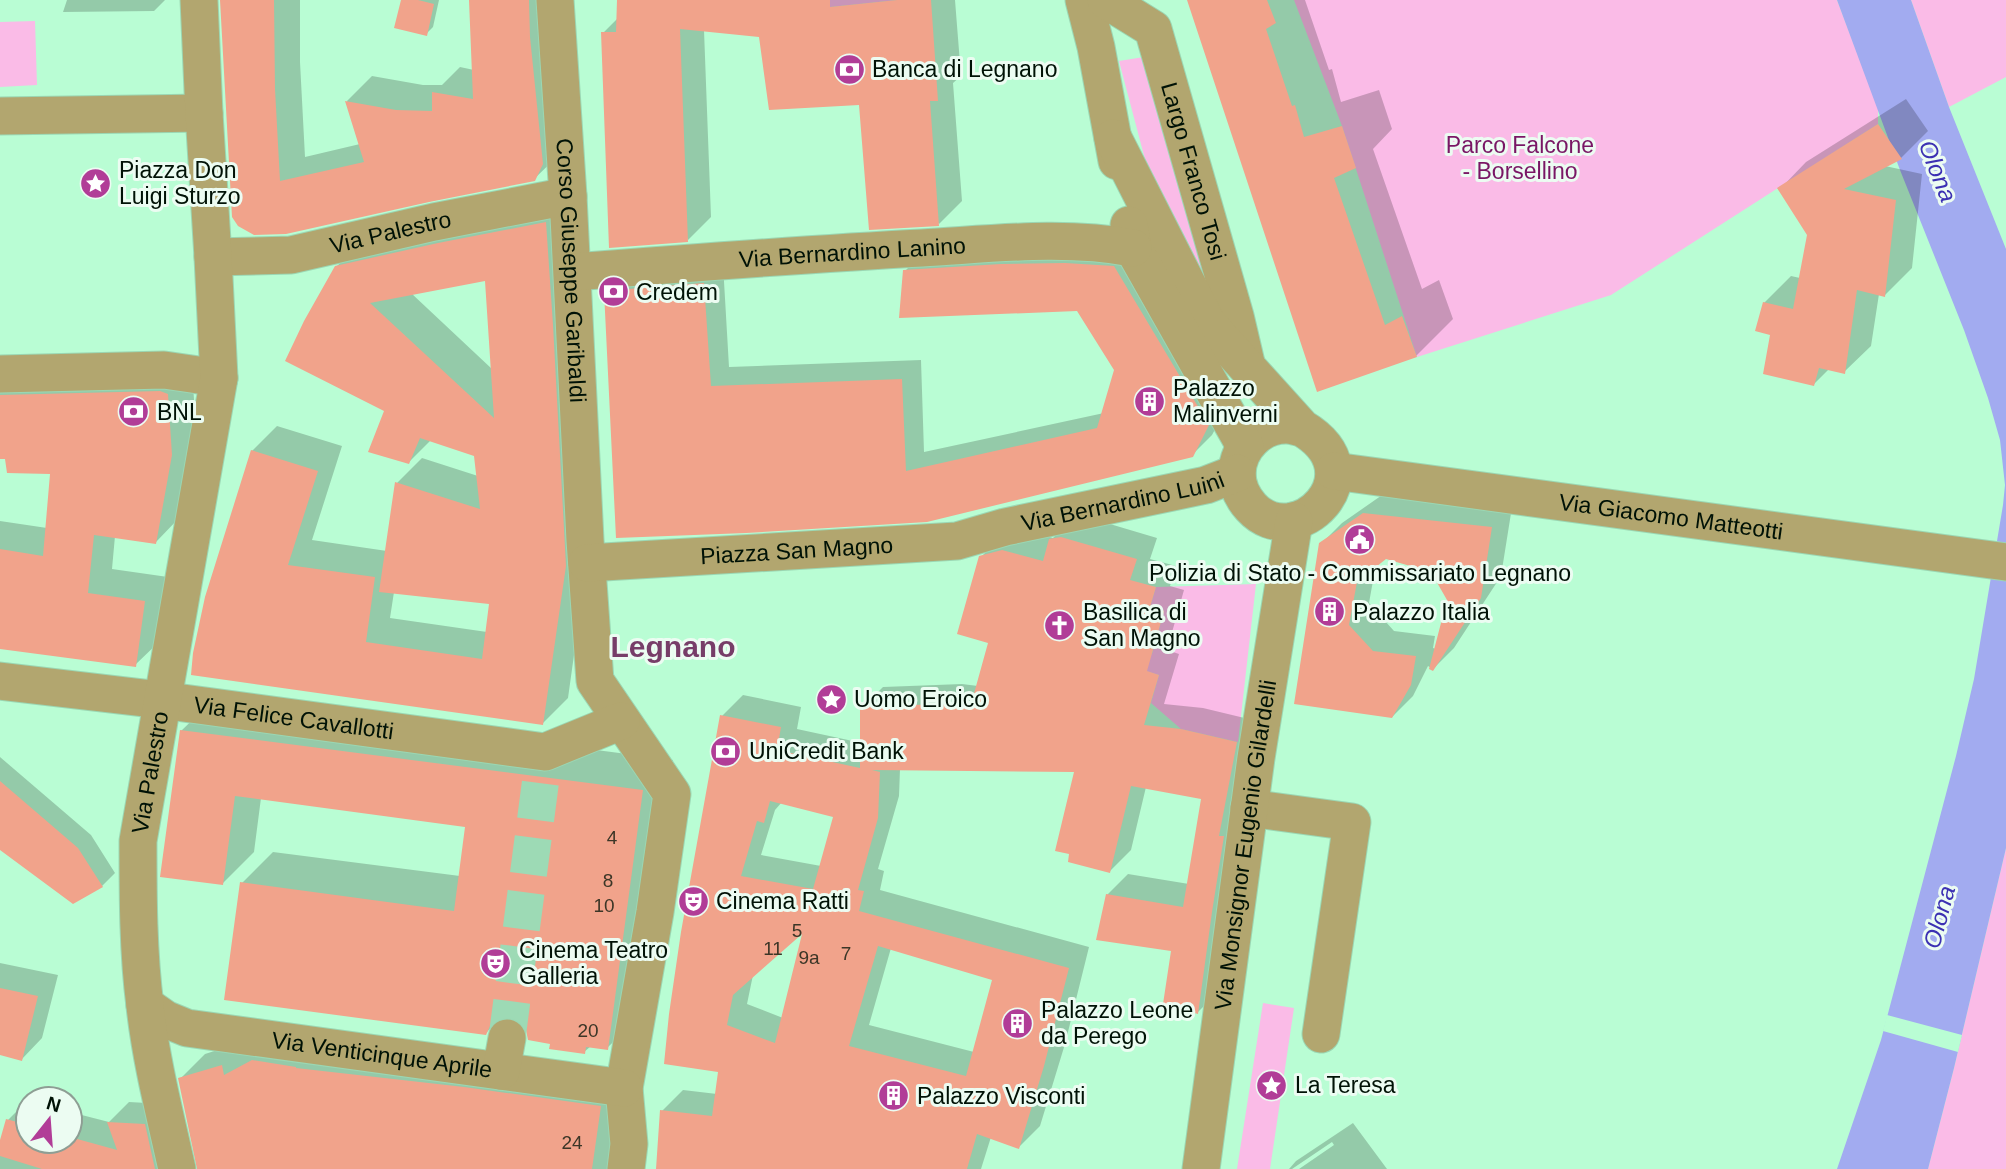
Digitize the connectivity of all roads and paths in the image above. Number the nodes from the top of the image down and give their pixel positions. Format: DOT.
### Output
graph roads {
  1 [pos="200,0"];
  2 [pos="555,0"];
  3 [pos="1084,0"];
  4 [pos="1106,0"];
  5 [pos="204,113"];
  6 [pos="0,116"];
  7 [pos="1113,138"];
  8 [pos="568,196"];
  9 [pos="1133,248"];
  10 [pos="213,257"];
  11 [pos="573,272"];
  12 [pos="1248,368"];
  13 [pos="0,374"];
  14 [pos="219,378"];
  15 [pos="1302,428"];
  16 [pos="1241,460"];
  17 [pos="1334,471"];
  18 [pos="1294,521"];
  19 [pos="1006,527"];
  20 [pos="586,551"];
  21 [pos="1992,560"];
  22 [pos="0,681"];
  23 [pos="161,700"];
  24 [pos="621,721"];
  25 [pos="1249,808"];
  26 [pos="145,1005"];
  27 [pos="1321,1034"];
  28 [pos="624,1088"];
  29 [pos="177,1169"];
  30 [pos="626,1169"];
  31 [pos="1201,1169"];
  1 -- 5 [label="street"];
  2 -- 8 [label="street, Corso Giuseppe Garibaldi"];
  3 -- 7 [label="street, Largo Franco Tosi"];
  4 -- 12 [label="street, Largo Franco Tosi"];
  5 -- 6 [label="street"];
  5 -- 10 [label="street"];
  7 -- 9 [label="street, Largo Franco Tosi"];
  7 -- 12 [label="street, Largo Franco Tosi"];
  8 -- 10 [label="street, Via Palestro"];
  8 -- 11 [label="street, Corso Giuseppe Garibaldi"];
  9 -- 11 [label="street, Via Bernardino Lanino"];
  9 -- 16 [label="street, Largo Franco Tosi"];
  10 -- 14 [label="street"];
  11 -- 20 [label="street, Corso Giuseppe Garibaldi"];
  12 -- 15 [label="street, Largo Franco Tosi"];
  13 -- 14 [label="street"];
  14 -- 23 [label="street, Via Palestro"];
  15 -- 16 [label="street"];
  15 -- 17 [label="street, Largo Franco Tosi"];
  16 -- 18 [label="street, Largo Franco Tosi"];
  16 -- 19 [label="street, Via Bernardino Luini"];
  17 -- 18 [label="street"];
  17 -- 21 [label="street, Via Giacomo Matteotti"];
  18 -- 25 [label="street, Via Monsignor Eugenio Gilardelli"];
  19 -- 20 [label="street, Piazza San Magno"];
  20 -- 24 [label="street"];
  22 -- 23 [label="street, Via Felice Cavallotti"];
  23 -- 24 [label="street, Via Felice Cavallotti"];
  23 -- 26 [label="street, Via Palestro"];
  24 -- 28 [label="street"];
  25 -- 27 [label="street"];
  25 -- 31 [label="street, Via Monsignor Eugenio Gilardelli"];
  26 -- 28 [label="street, Via Venticinque Aprile"];
  26 -- 29 [label="street, Via Palestro"];
  28 -- 30 [label="street"];
}
